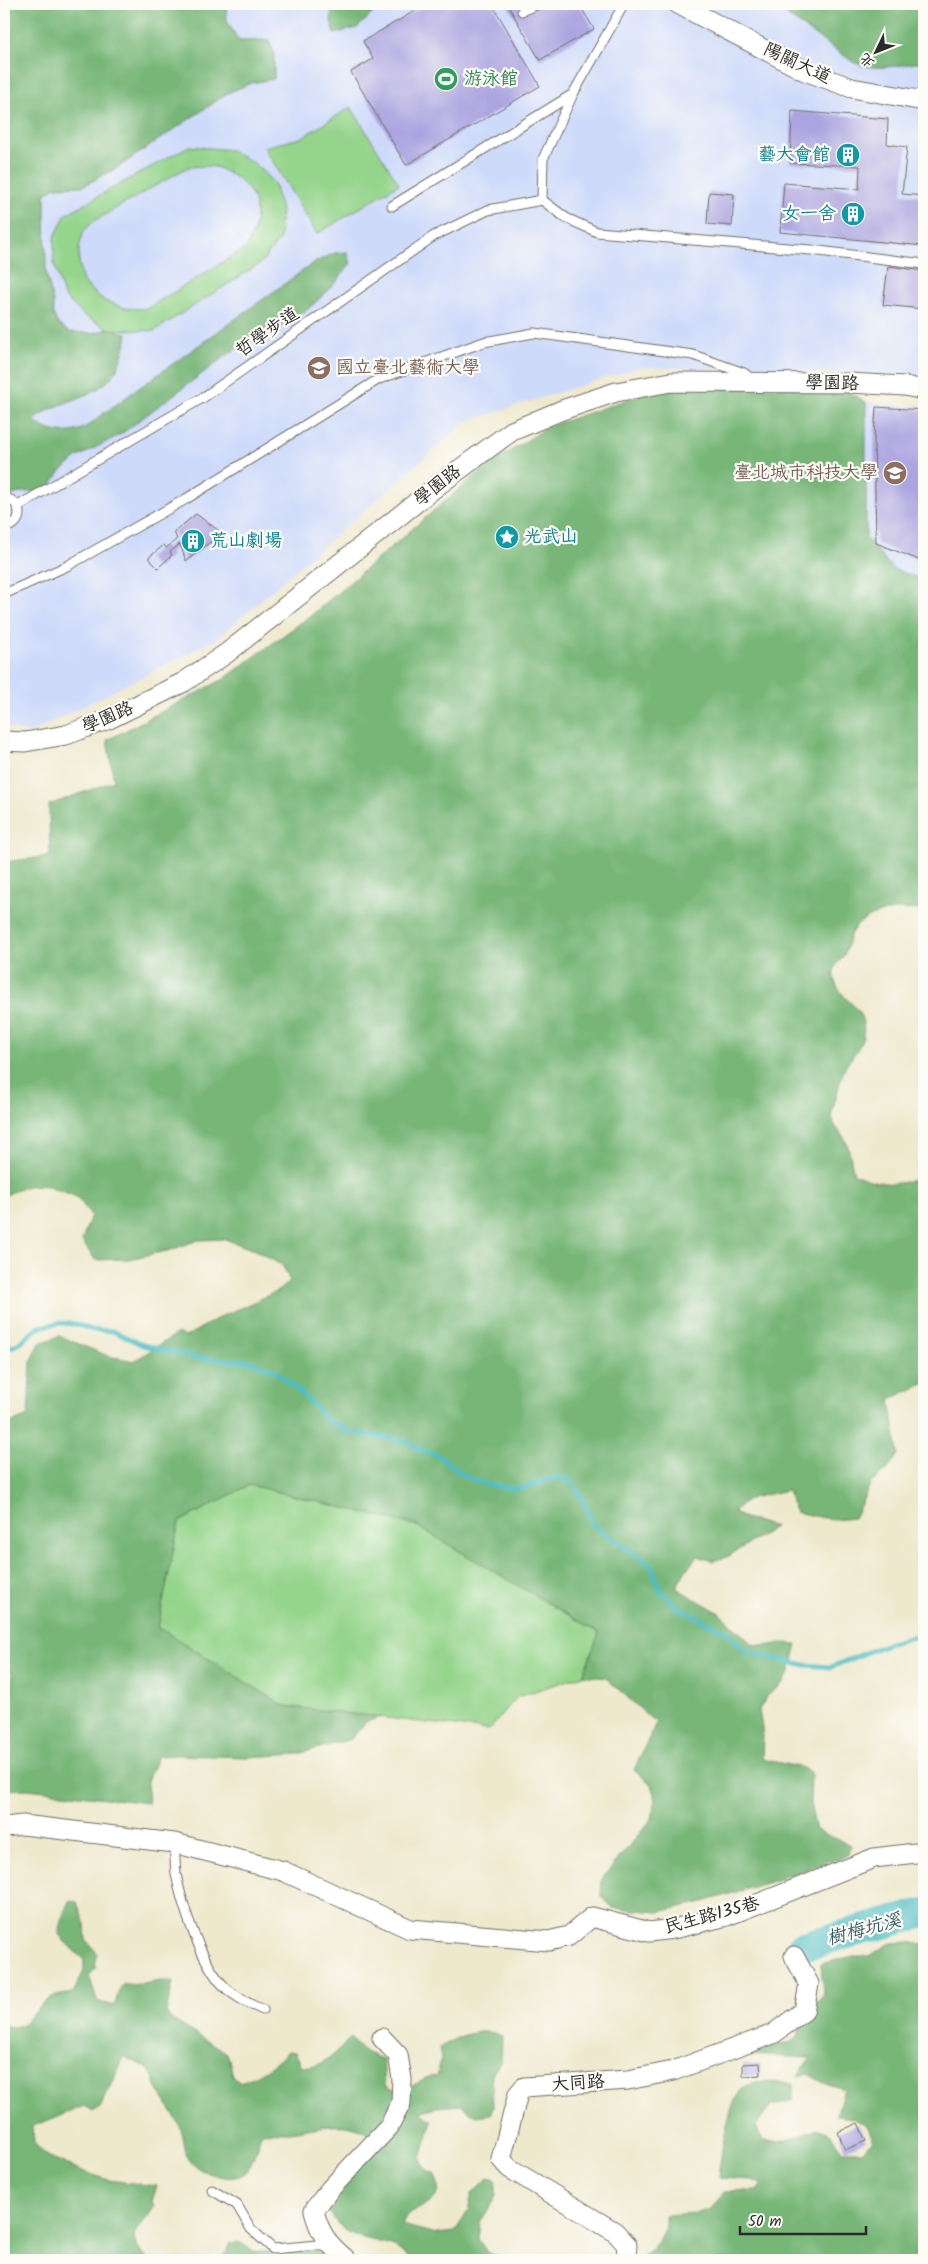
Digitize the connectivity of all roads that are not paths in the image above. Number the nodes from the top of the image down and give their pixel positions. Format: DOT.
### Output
graph roads {
  1 [pos="538,4"];
  2 [pos="624,4"];
  3 [pos="678,4"];
  4 [pos="522,11"];
  5 [pos="573,94"];
  6 [pos="924,101"];
  7 [pos="542,200"];
  8 [pos="392,206"];
  9 [pos="924,264"];
  10 [pos="757,384"];
  11 [pos="924,390"];
  12 [pos="4,498"];
  13 [pos="18,506"];
  14 [pos="4,526"];
  15 [pos="4,594"];
  16 [pos="4,741"];
  17 [pos="4,1827"];
  18 [pos="174,1843"];
  19 [pos="924,1852"];
  20 [pos="794,1956"];
  21 [pos="263,2010"];
  22 [pos="382,2038"];
  23 [pos="212,2190"];
  24 [pos="328,2244"];
  25 [pos="347,2260"];
  26 [pos="624,2260"];
  1 -- 4 [label="lane"];
  2 -- 5 [label="lane"];
  3 -- 6 [label="street, 陽關大道"];
  5 -- 7 [label="lane"];
  5 -- 8 [label="lane"];
  7 -- 9 [label="lane"];
  7 -- 13 [label="lane, 哲學步道"];
  10 -- 11 [label="street, 學園路"];
  10 -- 15 [label="lane"];
  10 -- 16 [label="street, 學園路"];
  12 -- 13 [label="lane"];
  13 -- 14 [label="lane"];
  17 -- 18 [label="street"];
  18 -- 19 [label="street, 民生路135巷"];
  18 -- 21 [label="lane"];
  20 -- 26 [label="street, 大同路"];
  22 -- 24 [label="street"];
  23 -- 24 [label="lane"];
  24 -- 25 [label="street"];
}
